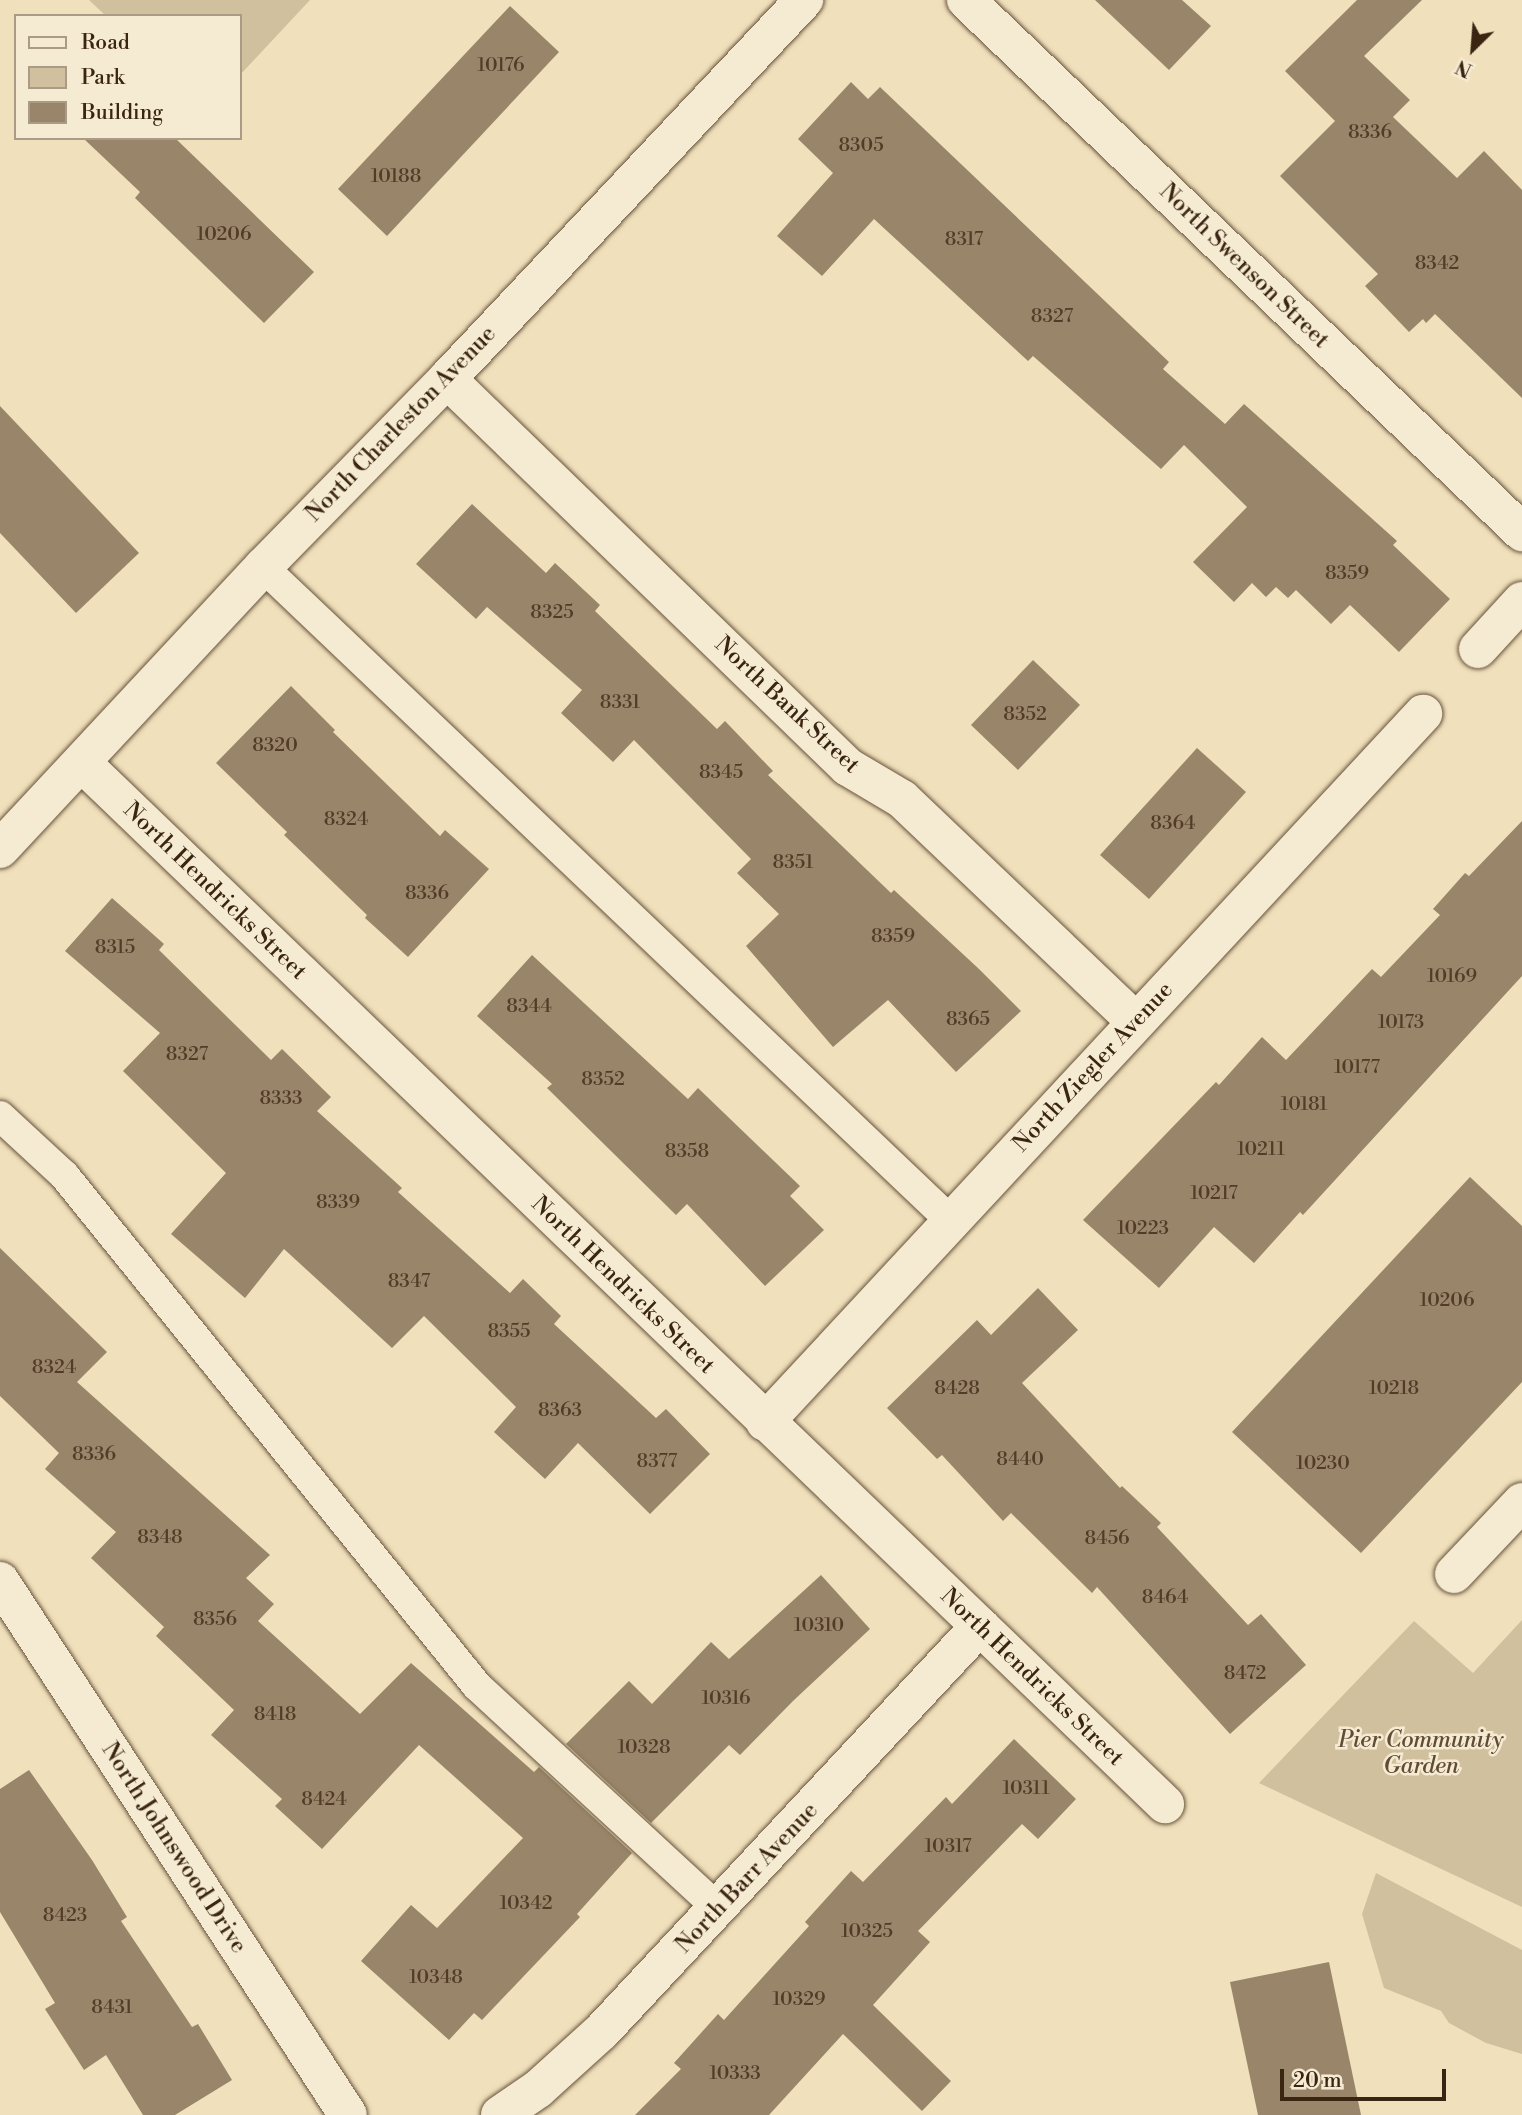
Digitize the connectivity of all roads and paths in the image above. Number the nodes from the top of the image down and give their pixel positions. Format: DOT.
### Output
graph roads {
  1 [pos="803,0"];
  2 [pos="966,0"];
  3 [pos="447,379"];
  4 [pos="1522,532"];
  5 [pos="263,568"];
  6 [pos="1522,601"];
  7 [pos="1478,649"];
  8 [pos="1423,714"];
  9 [pos="83,764"];
  10 [pos="0,849"];
  11 [pos="1135,1021"];
  12 [pos="0,1116"];
  13 [pos="951,1221"];
  14 [pos="765,1422"];
  15 [pos="1522,1502"];
  16 [pos="1454,1574"];
  17 [pos="0,1581"];
  18 [pos="980,1626"];
  19 [pos="1165,1804"];
  20 [pos="719,1909"];
  21 [pos="348,2115"];
  22 [pos="500,2115"];
  1 -- 3 [label="street, North Charleston Avenue"];
  2 -- 4 [label="street, North Swenson Street"];
  3 -- 5 [label="street, North Charleston Avenue"];
  3 -- 11 [label="street, North Bank Street"];
  5 -- 9 [label="street, North Charleston Avenue"];
  5 -- 13 [label="lane"];
  6 -- 7 [label="street"];
  8 -- 11 [label="street, North Ziegler Avenue"];
  9 -- 10 [label="street, North Charleston Avenue"];
  9 -- 14 [label="street, North Hendricks Street"];
  11 -- 13 [label="street, North Ziegler Avenue"];
  12 -- 20 [label="lane"];
  13 -- 14 [label="street, North Ziegler Avenue"];
  14 -- 18 [label="street, North Hendricks Street"];
  15 -- 16 [label="street"];
  17 -- 21 [label="street, North Johnswood Drive"];
  18 -- 19 [label="street, North Hendricks Street"];
  18 -- 20 [label="street, North Barr Avenue"];
  20 -- 22 [label="street, North Barr Avenue"];
}
